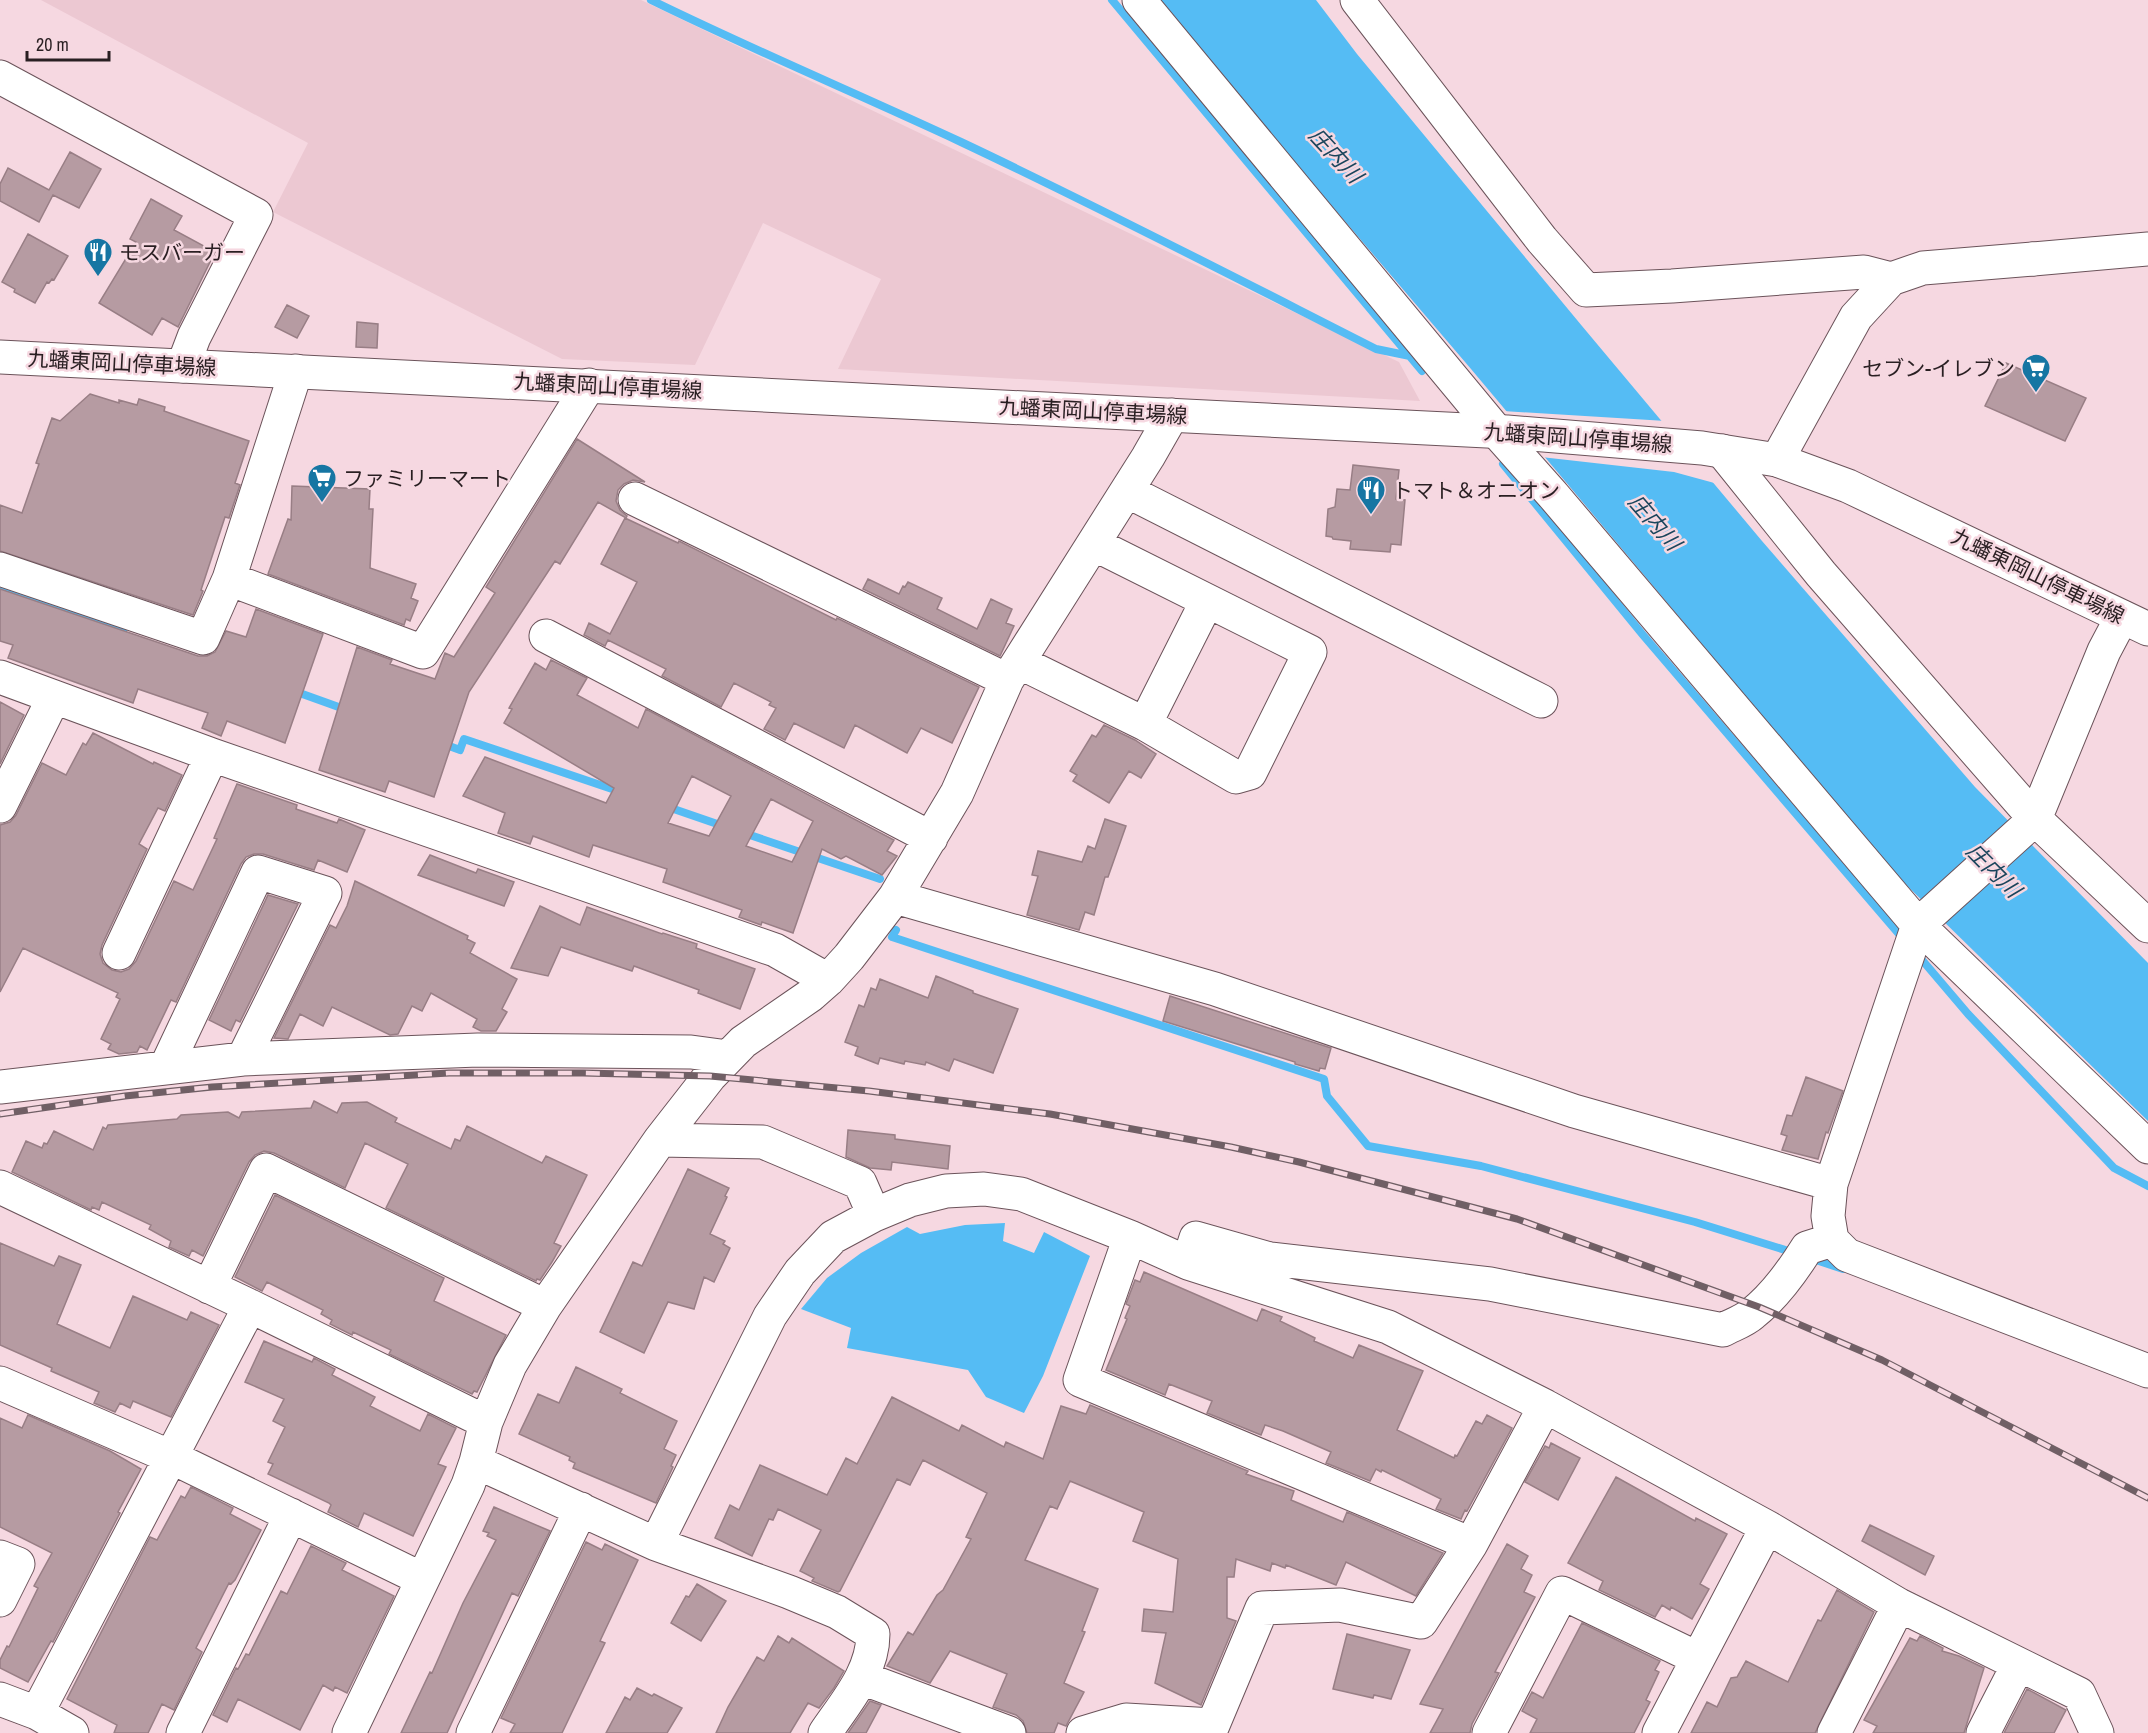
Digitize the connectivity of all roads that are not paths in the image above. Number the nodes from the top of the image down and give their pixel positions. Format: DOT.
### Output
graph roads {
  1 [pos="1139,0"];
  2 [pos="1357,0"];
  3 [pos="0,77"];
  4 [pos="2148,249"];
  5 [pos="1891,279"];
  6 [pos="0,357"];
  7 [pos="183,366"];
  8 [pos="296,371"];
  9 [pos="588,385"];
  10 [pos="1172,415"];
  11 [pos="1502,432"];
  12 [pos="1712,449"];
  13 [pos="1777,460"];
  14 [pos="1127,491"];
  15 [pos="634,499"];
  16 [pos="1094,544"];
  17 [pos="0,569"];
  18 [pos="230,579"];
  19 [pos="1208,601"];
  20 [pos="2135,623"];
  21 [pos="546,636"];
  22 [pos="1013,671"];
  23 [pos="0,677"];
  24 [pos="54,697"];
  25 [pos="1541,701"];
  26 [pos="1145,724"];
  27 [pos="212,755"];
  28 [pos="0,806"];
  29 [pos="2031,822"];
  30 [pos="931,838"];
  31 [pos="895,897"];
  32 [pos="2148,926"];
  33 [pos="1916,935"];
  34 [pos="119,953"];
  35 [pos="828,980"];
  36 [pos="728,1057"];
  37 [pos="243,1059"];
  38 [pos="166,1067"];
  39 [pos="0,1087"];
  40 [pos="660,1140"];
  41 [pos="2148,1147"];
  42 [pos="1831,1184"];
  43 [pos="8,1201"];
  44 [pos="874,1215"];
  45 [pos="1130,1237"];
  46 [pos="1812,1251"];
  47 [pos="1188,1263"];
  48 [pos="209,1287"];
  49 [pos="250,1306"];
  50 [pos="545,1306"];
  51 [pos="2148,1371"];
  52 [pos="0,1383"];
  53 [pos="1545,1406"];
  54 [pos="486,1422"];
  55 [pos="171,1457"];
  56 [pos="476,1462"];
  57 [pos="581,1509"];
  58 [pos="291,1515"];
  59 [pos="1767,1527"];
  60 [pos="656,1544"];
  61 [pos="1471,1544"];
  62 [pos="0,1557"];
  63 [pos="422,1579"];
  64 [pos="0,1600"];
  65 [pos="1899,1605"];
  66 [pos="1697,1658"];
  67 [pos="2018,1665"];
  68 [pos="862,1678"];
  69 [pos="0,1699"];
  70 [pos="37,1713"];
  71 [pos="72,1733"];
  72 [pos="183,1733"];
  73 [pos="349,1733"];
  74 [pos="473,1733"];
  75 [pos="825,1733"];
  76 [pos="1010,1733"];
  77 [pos="1083,1733"];
  78 [pos="1490,1733"];
  79 [pos="1659,1733"];
  80 [pos="1834,1733"];
  81 [pos="1983,1733"];
  82 [pos="2097,1733"];
  1 -- 11 [label="street"];
  2 -- 5 [label="street"];
  3 -- 7 [label="street"];
  4 -- 5 [label="street"];
  5 -- 13 [label="street"];
  6 -- 7 [label="street, 九蟠東岡山停車場線"];
  7 -- 8 [label="street, 九蟠東岡山停車場線"];
  8 -- 9 [label="street, 九蟠東岡山停車場線"];
  8 -- 18 [label="street"];
  9 -- 10 [label="street, 九蟠東岡山停車場線"];
  9 -- 18 [label="street"];
  10 -- 11 [label="street, 九蟠東岡山停車場線"];
  10 -- 14 [label="street"];
  11 -- 12 [label="street, 九蟠東岡山停車場線"];
  11 -- 33 [label="street"];
  12 -- 13 [label="street, 九蟠東岡山停車場線"];
  12 -- 29 [label="street"];
  13 -- 20 [label="street, 九蟠東岡山停車場線"];
  14 -- 16 [label="street"];
  14 -- 25 [label="street"];
  15 -- 22 [label="street"];
  16 -- 19 [label="street"];
  16 -- 22 [label="street"];
  17 -- 18 [label="street"];
  19 -- 26 [label="street"];
  19 -- 26 [label="street"];
  20 -- 29 [label="street"];
  21 -- 30 [label="street"];
  22 -- 26 [label="street"];
  22 -- 30 [label="street"];
  23 -- 24 [label="street"];
  24 -- 27 [label="street"];
  24 -- 28 [label="street"];
  27 -- 34 [label="street"];
  27 -- 35 [label="street"];
  29 -- 32 [label="street"];
  29 -- 33 [label="street"];
  30 -- 31 [label="street"];
  31 -- 35 [label="street"];
  31 -- 42 [label="street"];
  33 -- 41 [label="street"];
  33 -- 42 [label="street"];
  35 -- 36 [label="street"];
  36 -- 37 [label="street"];
  36 -- 40 [label="street"];
  37 -- 38 [label="street"];
  37 -- 38 [label="street"];
  38 -- 39 [label="street"];
  40 -- 44 [label="street"];
  40 -- 50 [label="street"];
  42 -- 46 [label="street"];
  43 -- 48 [label="street"];
  44 -- 45 [label="street"];
  44 -- 60 [label="street"];
  45 -- 47 [label="street"];
  45 -- 61 [label="street"];
  46 -- 47 [label="street"];
  46 -- 51 [label="street"];
  47 -- 53 [label="street"];
  48 -- 49 [label="street"];
  48 -- 50 [label="street"];
  49 -- 54 [label="street"];
  49 -- 55 [label="street"];
  50 -- 54 [label="street"];
  52 -- 55 [label="street"];
  53 -- 59 [label="street"];
  53 -- 61 [label="street"];
  54 -- 56 [label="street"];
  55 -- 58 [label="street"];
  55 -- 70 [label="street"];
  56 -- 57 [label="street"];
  56 -- 63 [label="street"];
  57 -- 60 [label="street"];
  57 -- 74 [label="street"];
  58 -- 63 [label="street"];
  58 -- 72 [label="street"];
  59 -- 65 [label="street"];
  59 -- 66 [label="street"];
  60 -- 68 [label="street"];
  61 -- 77 [label="street"];
  62 -- 64 [label="street"];
  63 -- 73 [label="street"];
  65 -- 67 [label="street"];
  65 -- 80 [label="street"];
  66 -- 78 [label="street"];
  66 -- 79 [label="street"];
  67 -- 81 [label="street"];
  67 -- 82 [label="street"];
  68 -- 75 [label="street"];
  68 -- 76 [label="street"];
  69 -- 70 [label="street"];
  70 -- 71 [label="street"];
}
